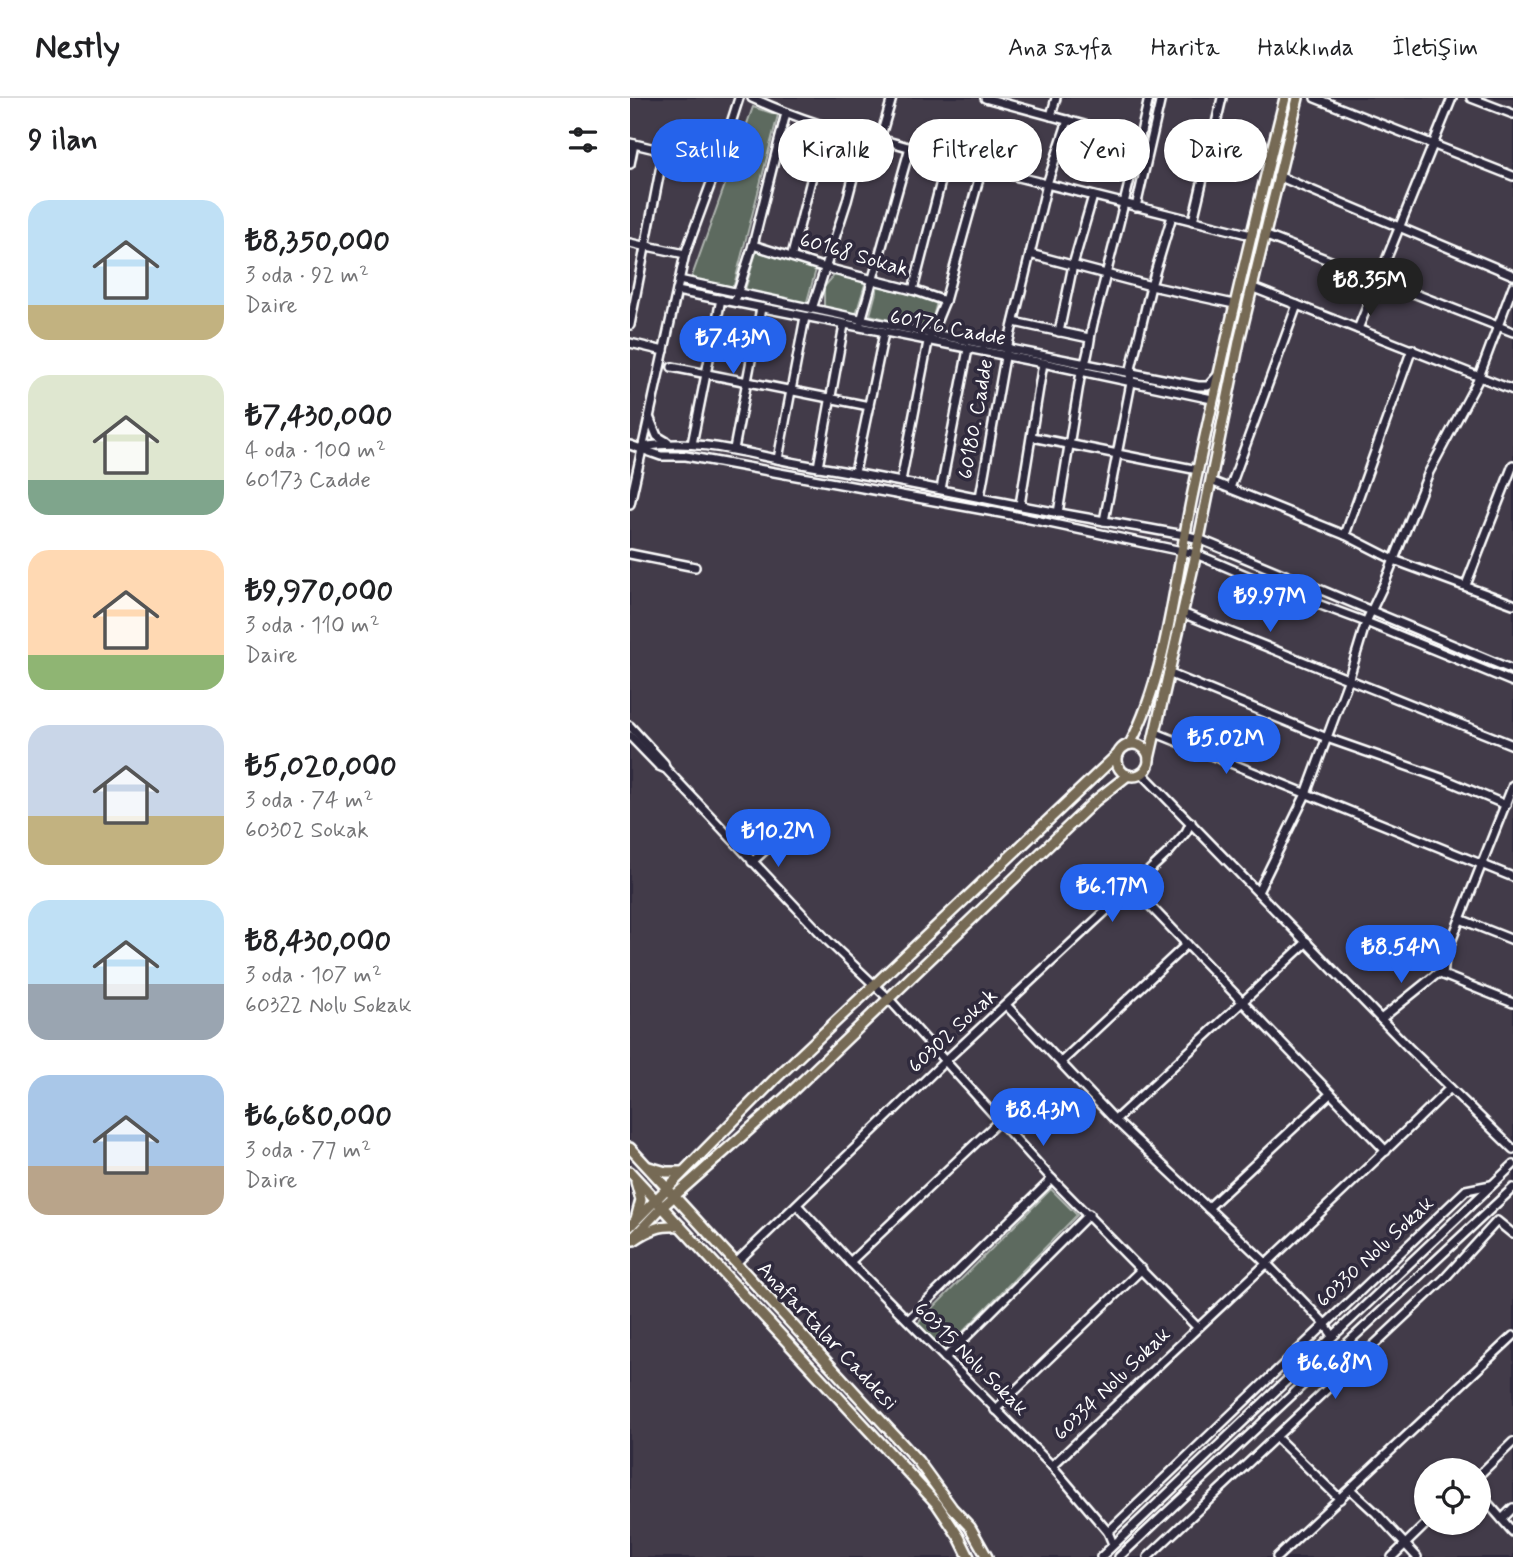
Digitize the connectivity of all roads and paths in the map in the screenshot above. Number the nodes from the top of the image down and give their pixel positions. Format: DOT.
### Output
graph roads {
  1 [pos="739,98"];
  2 [pos="751,98"];
  3 [pos="892,98"];
  4 [pos="985,98"];
  5 [pos="1056,98"];
  6 [pos="1149,98"];
  7 [pos="1161,98"];
  8 [pos="1222,98"];
  9 [pos="1285,98"];
  10 [pos="1298,98"];
  11 [pos="1315,98"];
  12 [pos="1471,98"];
  13 [pos="1449,99"];
  14 [pos="997,100"];
  15 [pos="786,113"];
  16 [pos="1513,114"];
  17 [pos="1051,116"];
  18 [pos="732,119"];
  19 [pos="806,119"];
  20 [pos="886,119"];
  21 [pos="1064,119"];
  22 [pos="1144,119"];
  23 [pos="632,144"];
  24 [pos="1433,144"];
  25 [pos="651,148"];
  26 [pos="1056,157"];
  27 [pos="908,158"];
  28 [pos="630,164"];
  29 [pos="1278,176"];
  30 [pos="1513,176"];
  31 [pos="658,182"];
  32 [pos="711,182"];
  33 [pos="811,182"];
  34 [pos="851,182"];
  35 [pos="941,182"];
  36 [pos="978,182"];
  37 [pos="1039,182"];
  38 [pos="1130,182"];
  39 [pos="1047,184"];
  40 [pos="1093,196"];
  41 [pos="1125,204"];
  42 [pos="1136,207"];
  43 [pos="1172,216"];
  44 [pos="1193,220"];
  45 [pos="1400,228"];
  46 [pos="1251,235"];
  47 [pos="1264,235"];
  48 [pos="630,243"];
  49 [pos="752,245"];
  50 [pos="647,246"];
  51 [pos="685,254"];
  52 [pos="1030,254"];
  53 [pos="792,255"];
  54 [pos="1073,265"];
  55 [pos="826,268"];
  56 [pos="1107,274"];
  57 [pos="1513,275"];
  58 [pos="874,279"];
  59 [pos="679,280"];
  60 [pos="1379,280"];
  61 [pos="1152,286"];
  62 [pos="1513,286"];
  63 [pos="1251,287"];
  64 [pos="913,290"];
  65 [pos="677,291"];
  66 [pos="736,298"];
  67 [pos="721,299"];
  68 [pos="945,301"];
  69 [pos="1234,304"];
  70 [pos="1297,305"];
  71 [pos="761,308"];
  72 [pos="812,309"];
  73 [pos="805,317"];
  74 [pos="862,320"];
  75 [pos="1014,322"];
  76 [pos="630,325"];
  77 [pos="844,325"];
  78 [pos="1498,326"];
  79 [pos="1358,328"];
  80 [pos="860,329"];
  81 [pos="1059,331"];
  82 [pos="1513,332"];
  83 [pos="884,333"];
  84 [pos="931,334"];
  85 [pos="1089,338"];
  86 [pos="928,342"];
  87 [pos="630,343"];
  88 [pos="968,349"];
  89 [pos="1412,349"];
  90 [pos="664,351"];
  91 [pos="1006,353"];
  92 [pos="1043,363"];
  93 [pos="1086,364"];
  94 [pos="672,367"];
  95 [pos="1081,372"];
  96 [pos="1130,373"];
  97 [pos="706,374"];
  98 [pos="1479,375"];
  99 [pos="1218,376"];
  100 [pos="746,381"];
  101 [pos="1131,383"];
  102 [pos="1513,390"];
  103 [pos="790,391"];
  104 [pos="832,398"];
  105 [pos="1213,399"];
  106 [pos="869,406"];
  107 [pos="649,417"];
  108 [pos="1032,437"];
  109 [pos="668,443"];
  110 [pos="692,444"];
  111 [pos="1069,444"];
  112 [pos="630,445"];
  113 [pos="641,447"];
  114 [pos="734,449"];
  115 [pos="1116,454"];
  116 [pos="778,459"];
  117 [pos="1513,465"];
  118 [pos="818,467"];
  119 [pos="630,469"];
  120 [pos="1198,470"];
  121 [pos="855,472"];
  122 [pos="901,481"];
  123 [pos="1211,481"];
  124 [pos="633,487"];
  125 [pos="1230,488"];
  126 [pos="942,489"];
  127 [pos="980,497"];
  128 [pos="630,504"];
  129 [pos="1020,505"];
  130 [pos="1058,513"];
  131 [pos="1104,521"];
  132 [pos="1184,535"];
  133 [pos="1345,535"];
  134 [pos="1199,539"];
  135 [pos="1182,551"];
  136 [pos="630,554"];
  137 [pos="1196,554"];
  138 [pos="1394,560"];
  139 [pos="695,566"];
  140 [pos="1465,585"];
  141 [pos="1513,604"];
  142 [pos="1371,611"];
  143 [pos="1182,614"];
  144 [pos="1366,622"];
  145 [pos="1513,670"];
  146 [pos="1168,673"];
  147 [pos="1348,681"];
  148 [pos="1513,682"];
  149 [pos="630,726"];
  150 [pos="1156,733"];
  151 [pos="630,736"];
  152 [pos="1327,738"];
  153 [pos="1130,744"];
  154 [pos="1513,745"];
  155 [pos="1118,754"];
  156 [pos="1149,759"];
  157 [pos="666,769"];
  158 [pos="1142,773"];
  159 [pos="1128,775"];
  160 [pos="1513,785"];
  161 [pos="1306,794"];
  162 [pos="1504,808"];
  163 [pos="1513,816"];
  164 [pos="1191,822"];
  165 [pos="794,824"];
  166 [pos="752,862"];
  167 [pos="1482,864"];
  168 [pos="1513,877"];
  169 [pos="1132,887"];
  170 [pos="1258,892"];
  171 [pos="1460,919"];
  172 [pos="1513,940"];
  173 [pos="1307,943"];
  174 [pos="1187,944"];
  175 [pos="1443,975"];
  176 [pos="874,985"];
  177 [pos="889,999"];
  178 [pos="1243,1003"];
  179 [pos="1513,1003"];
  180 [pos="1006,1005"];
  181 [pos="1381,1019"];
  182 [pos="945,1061"];
  183 [pos="1060,1062"];
  184 [pos="1450,1088"];
  185 [pos="1330,1094"];
  186 [pos="1115,1120"];
  187 [pos="999,1121"];
  188 [pos="630,1148"];
  189 [pos="1513,1149"];
  190 [pos="1386,1151"];
  191 [pos="1513,1165"];
  192 [pos="646,1166"];
  193 [pos="682,1172"];
  194 [pos="631,1173"];
  195 [pos="1052,1179"];
  196 [pos="1492,1185"];
  197 [pos="667,1188"];
  198 [pos="1513,1188"];
  199 [pos="674,1196"];
  200 [pos="659,1204"];
  201 [pos="797,1205"];
  202 [pos="1208,1208"];
  203 [pos="1089,1214"];
  204 [pos="633,1223"];
  205 [pos="680,1226"];
  206 [pos="1513,1234"];
  207 [pos="630,1242"];
  208 [pos="850,1262"];
  209 [pos="736,1263"];
  210 [pos="1267,1264"];
  211 [pos="1142,1269"];
  212 [pos="908,1320"];
  213 [pos="1324,1324"];
  214 [pos="1197,1327"];
  215 [pos="1333,1336"];
  216 [pos="1513,1336"];
  217 [pos="945,1359"];
  218 [pos="995,1410"];
  219 [pos="1276,1437"];
  220 [pos="1513,1442"];
  221 [pos="1491,1463"];
  222 [pos="1052,1466"];
  223 [pos="1350,1489"];
  224 [pos="1340,1499"];
  225 [pos="1491,1507"];
  226 [pos="1513,1508"];
  227 [pos="1502,1519"];
  228 [pos="1108,1532"];
  229 [pos="1513,1532"];
  230 [pos="1415,1535"];
  231 [pos="1405,1544"];
  232 [pos="1113,1545"];
  233 [pos="987,1556"];
  234 [pos="969,1557"];
  235 [pos="1101,1557"];
  236 [pos="1119,1557"];
  237 [pos="1149,1557"];
  238 [pos="1278,1557"];
  239 [pos="1392,1557"];
  240 [pos="1417,1557"];
  1 -- 18 [label="street"];
  2 -- 15 [label="street"];
  3 -- 20 [label="street"];
  4 -- 14 [label="street"];
  5 -- 17 [label="street"];
  6 -- 22 [label="street"];
  7 -- 42 [label="street"];
  8 -- 44 [label="street"];
  9 -- 46 [label="main road"];
  10 -- 29 [label="main road"];
  11 -- 24 [label="street"];
  12 -- 16 [label="street"];
  13 -- 24 [label="street"];
  14 -- 17 [label="street"];
  15 -- 19 [label="street"];
  15 -- 49 [label="street"];
  17 -- 21 [label="street"];
  23 -- 25 [label="street"];
  23 -- 28 [label="street"];
  24 -- 30 [label="street"];
  24 -- 45 [label="street"];
  26 -- 39 [label="street, 60180. Cadde"];
  27 -- 58 [label="street"];
  29 -- 45 [label="street"];
  29 -- 47 [label="main road"];
  31 -- 50 [label="street"];
  32 -- 51 [label="street"];
  33 -- 53 [label="street"];
  34 -- 55 [label="street"];
  35 -- 64 [label="street"];
  36 -- 68 [label="street"];
  37 -- 39 [label="street"];
  38 -- 41 [label="street"];
  39 -- 40 [label="street"];
  39 -- 52 [label="street, 60180. Cadde"];
  40 -- 41 [label="street"];
  40 -- 54 [label="street"];
  41 -- 42 [label="street"];
  41 -- 56 [label="street"];
  42 -- 43 [label="street"];
  43 -- 44 [label="street"];
  43 -- 61 [label="street"];
  44 -- 46 [label="street"];
  45 -- 57 [label="street"];
  45 -- 60 [label="street"];
  46 -- 69 [label="main road"];
  47 -- 60 [label="street"];
  47 -- 63 [label="main road"];
  48 -- 50 [label="street"];
  49 -- 53 [label="street, 60168 Sokak"];
  49 -- 66 [label="street"];
  50 -- 51 [label="street"];
  50 -- 76 [label="street"];
  51 -- 59 [label="street"];
  52 -- 54 [label="street"];
  52 -- 75 [label="street, 60180. Cadde"];
  53 -- 55 [label="street, 60168 Sokak"];
  54 -- 56 [label="street"];
  54 -- 81 [label="street"];
  55 -- 58 [label="street, 60168 Sokak"];
  55 -- 72 [label="street"];
  56 -- 61 [label="street"];
  56 -- 85 [label="street"];
  58 -- 64 [label="street, 60168 Sokak"];
  58 -- 74 [label="street"];
  59 -- 65 [label="street"];
  59 -- 66 [label="street"];
  60 -- 78 [label="street"];
  60 -- 79 [label="street"];
  61 -- 69 [label="street"];
  61 -- 96 [label="street"];
  62 -- 78 [label="street"];
  63 -- 70 [label="street"];
  63 -- 123 [label="main road"];
  64 -- 68 [label="street, 60168 Sokak"];
  65 -- 67 [label="street, 60176 Cadde"];
  65 -- 90 [label="street"];
  66 -- 67 [label="street, 60176 Cadde"];
  66 -- 71 [label="street, 60176 Cadde"];
  66 -- 72 [label="street"];
  67 -- 97 [label="street"];
  68 -- 84 [label="street"];
  69 -- 99 [label="main road"];
  70 -- 79 [label="street"];
  70 -- 125 [label="street"];
  71 -- 73 [label="street, 60176 Cadde"];
  71 -- 100 [label="street"];
  72 -- 74 [label="street"];
  73 -- 77 [label="street, 60176 Cadde"];
  73 -- 103 [label="street"];
  74 -- 80 [label="street"];
  74 -- 84 [label="street"];
  75 -- 81 [label="street"];
  75 -- 91 [label="street, 60180. Cadde"];
  77 -- 80 [label="street, 60176 Cadde"];
  77 -- 104 [label="street"];
  78 -- 82 [label="street"];
  78 -- 98 [label="street"];
  79 -- 89 [label="street"];
  80 -- 83 [label="street, 60176 Cadde"];
  81 -- 85 [label="street"];
  83 -- 86 [label="street, 60176 Cadde"];
  83 -- 106 [label="street"];
  84 -- 86 [label="street"];
  84 -- 91 [label="street"];
  85 -- 93 [label="street"];
  86 -- 88 [label="street, 60176 Cadde"];
  86 -- 122 [label="street"];
  87 -- 90 [label="street"];
  88 -- 91 [label="street, 60176 Cadde"];
  88 -- 126 [label="street"];
  89 -- 98 [label="street"];
  89 -- 133 [label="street"];
  90 -- 107 [label="street"];
  91 -- 92 [label="street, 60176 Cadde"];
  91 -- 93 [label="street"];
  91 -- 127 [label="street, 60180. Cadde"];
  92 -- 95 [label="street, 60176 Cadde"];
  92 -- 108 [label="street"];
  93 -- 95 [label="street"];
  93 -- 96 [label="street"];
  94 -- 97 [label="street"];
  95 -- 101 [label="street, 60176 Cadde"];
  95 -- 111 [label="street"];
  96 -- 99 [label="street"];
  96 -- 101 [label="street"];
  97 -- 100 [label="street"];
  97 -- 110 [label="street"];
  98 -- 102 [label="street"];
  98 -- 138 [label="street"];
  99 -- 105 [label="main road"];
  100 -- 103 [label="street"];
  100 -- 114 [label="street"];
  101 -- 105 [label="street, 60176 Cadde"];
  101 -- 115 [label="street"];
  103 -- 104 [label="street"];
  103 -- 116 [label="street"];
  104 -- 106 [label="street"];
  104 -- 118 [label="street"];
  105 -- 120 [label="main road"];
  106 -- 121 [label="street"];
  107 -- 109 [label="street"];
  107 -- 113 [label="street"];
  108 -- 111 [label="street"];
  108 -- 129 [label="street"];
  109 -- 110 [label="street"];
  109 -- 113 [label="street"];
  110 -- 114 [label="street"];
  111 -- 115 [label="street"];
  111 -- 130 [label="street"];
  112 -- 113 [label="street"];
  113 -- 124 [label="street"];
  113 -- 135 [label="street"];
  114 -- 116 [label="street"];
  115 -- 120 [label="street"];
  115 -- 131 [label="street"];
  116 -- 118 [label="street"];
  117 -- 140 [label="street"];
  118 -- 121 [label="street"];
  119 -- 124 [label="street"];
  120 -- 132 [label="main road"];
  121 -- 122 [label="street"];
  122 -- 126 [label="street"];
  123 -- 125 [label="street"];
  123 -- 134 [label="main road"];
  124 -- 128 [label="street"];
  125 -- 133 [label="street"];
  126 -- 127 [label="street"];
  127 -- 129 [label="street"];
  129 -- 130 [label="street"];
  130 -- 131 [label="street"];
  131 -- 132 [label="street"];
  132 -- 134 [label="street"];
  132 -- 135 [label="main road"];
  133 -- 138 [label="street"];
  134 -- 137 [label="main road"];
  134 -- 142 [label="street"];
  135 -- 137 [label="street"];
  135 -- 153 [label="main road"];
  136 -- 139 [label="street"];
  137 -- 143 [label="main road"];
  137 -- 144 [label="street"];
  138 -- 140 [label="street"];
  138 -- 142 [label="street"];
  140 -- 141 [label="street"];
  142 -- 144 [label="street"];
  142 -- 145 [label="street"];
  143 -- 146 [label="main road"];
  143 -- 147 [label="street"];
  144 -- 147 [label="street"];
  144 -- 148 [label="street"];
  146 -- 150 [label="main road"];
  146 -- 152 [label="street"];
  147 -- 152 [label="street"];
  147 -- 154 [label="street"];
  149 -- 157 [label="street"];
  150 -- 156 [label="main road"];
  150 -- 161 [label="street"];
  151 -- 157 [label="street"];
  152 -- 161 [label="street"];
  152 -- 162 [label="street"];
  153 -- 155 [label="main road"];
  153 -- 156 [label="main road"];
  155 -- 159 [label="main road"];
  155 -- 176 [label="main road"];
  156 -- 158 [label="main road"];
  157 -- 166 [label="street"];
  158 -- 159 [label="main road"];
  158 -- 164 [label="street"];
  159 -- 177 [label="main road"];
  160 -- 162 [label="street"];
  161 -- 167 [label="street"];
  161 -- 170 [label="street"];
  162 -- 163 [label="street"];
  162 -- 167 [label="street"];
  164 -- 169 [label="street, 60302 Sokak"];
  164 -- 170 [label="street"];
  165 -- 166 [label="street"];
  166 -- 176 [label="street"];
  167 -- 168 [label="street"];
  167 -- 171 [label="street"];
  169 -- 174 [label="street"];
  169 -- 180 [label="street, 60302 Sokak"];
  170 -- 173 [label="street"];
  171 -- 172 [label="street"];
  171 -- 175 [label="street"];
  173 -- 178 [label="street"];
  173 -- 181 [label="street"];
  174 -- 178 [label="street"];
  174 -- 183 [label="street"];
  175 -- 179 [label="street"];
  175 -- 181 [label="street"];
  176 -- 177 [label="street"];
  176 -- 193 [label="main road"];
  177 -- 182 [label="street"];
  177 -- 199 [label="main road"];
  178 -- 185 [label="street"];
  178 -- 186 [label="street"];
  180 -- 182 [label="street, 60302 Sokak"];
  180 -- 183 [label="street"];
  181 -- 184 [label="street"];
  182 -- 187 [label="street"];
  182 -- 201 [label="street, 60302 Sokak"];
  183 -- 186 [label="street"];
  184 -- 189 [label="street"];
  184 -- 190 [label="street, 60334 Nolu Sokak"];
  185 -- 190 [label="street"];
  185 -- 202 [label="street"];
  186 -- 202 [label="street"];
  187 -- 195 [label="street"];
  187 -- 208 [label="street"];
  188 -- 192 [label="main road, Anafartalar Caddesi"];
  190 -- 210 [label="street, 60334 Nolu Sokak"];
  191 -- 196 [label="street"];
  192 -- 193 [label="main road"];
  192 -- 197 [label="main road, Anafartalar Caddesi"];
  193 -- 197 [label="main road"];
  194 -- 200 [label="main road, Anafartalar Caddesi"];
  194 -- 204 [label="main road"];
  195 -- 203 [label="street"];
  195 -- 212 [label="street"];
  196 -- 213 [label="street, 60330 Nolu Sokak"];
  196 -- 215 [label="street"];
  197 -- 199 [label="main road, Anafartalar Caddesi"];
  197 -- 200 [label="main road"];
  198 -- 236 [label="street"];
  199 -- 200 [label="main road"];
  199 -- 209 [label="main road, Anafartalar Caddesi"];
  200 -- 204 [label="main road"];
  200 -- 205 [label="main road, Anafartalar Caddesi"];
  200 -- 207 [label="main road"];
  201 -- 208 [label="street, 60315 Nolu Sokak"];
  201 -- 209 [label="street, 60302 Sokak"];
  202 -- 210 [label="street"];
  203 -- 211 [label="street"];
  203 -- 217 [label="street"];
  205 -- 207 [label="main road"];
  205 -- 234 [label="main road, Anafartalar Caddesi"];
  206 -- 219 [label="street"];
  208 -- 212 [label="street, 60315 Nolu Sokak"];
  209 -- 233 [label="main road, Anafartalar Caddesi"];
  210 -- 213 [label="street"];
  210 -- 214 [label="street, 60334 Nolu Sokak"];
  211 -- 214 [label="street"];
  211 -- 218 [label="street"];
  212 -- 217 [label="street, 60315 Nolu Sokak"];
  213 -- 215 [label="street"];
  213 -- 228 [label="street, 60330 Nolu Sokak"];
  214 -- 222 [label="street, 60334 Nolu Sokak"];
  215 -- 232 [label="street"];
  216 -- 223 [label="street"];
  217 -- 218 [label="street, 60315 Nolu Sokak"];
  218 -- 222 [label="street, 60315 Nolu Sokak"];
  219 -- 224 [label="street"];
  219 -- 237 [label="street"];
  220 -- 221 [label="street"];
  222 -- 228 [label="street, 60315 Nolu Sokak"];
  223 -- 224 [label="street"];
  223 -- 231 [label="street"];
  224 -- 238 [label="street"];
  225 -- 227 [label="street"];
  226 -- 227 [label="street"];
  227 -- 229 [label="street"];
  228 -- 232 [label="street, 60315 Nolu Sokak"];
  230 -- 231 [label="street"];
  231 -- 239 [label="street"];
  231 -- 240 [label="street"];
  232 -- 235 [label="street"];
}
